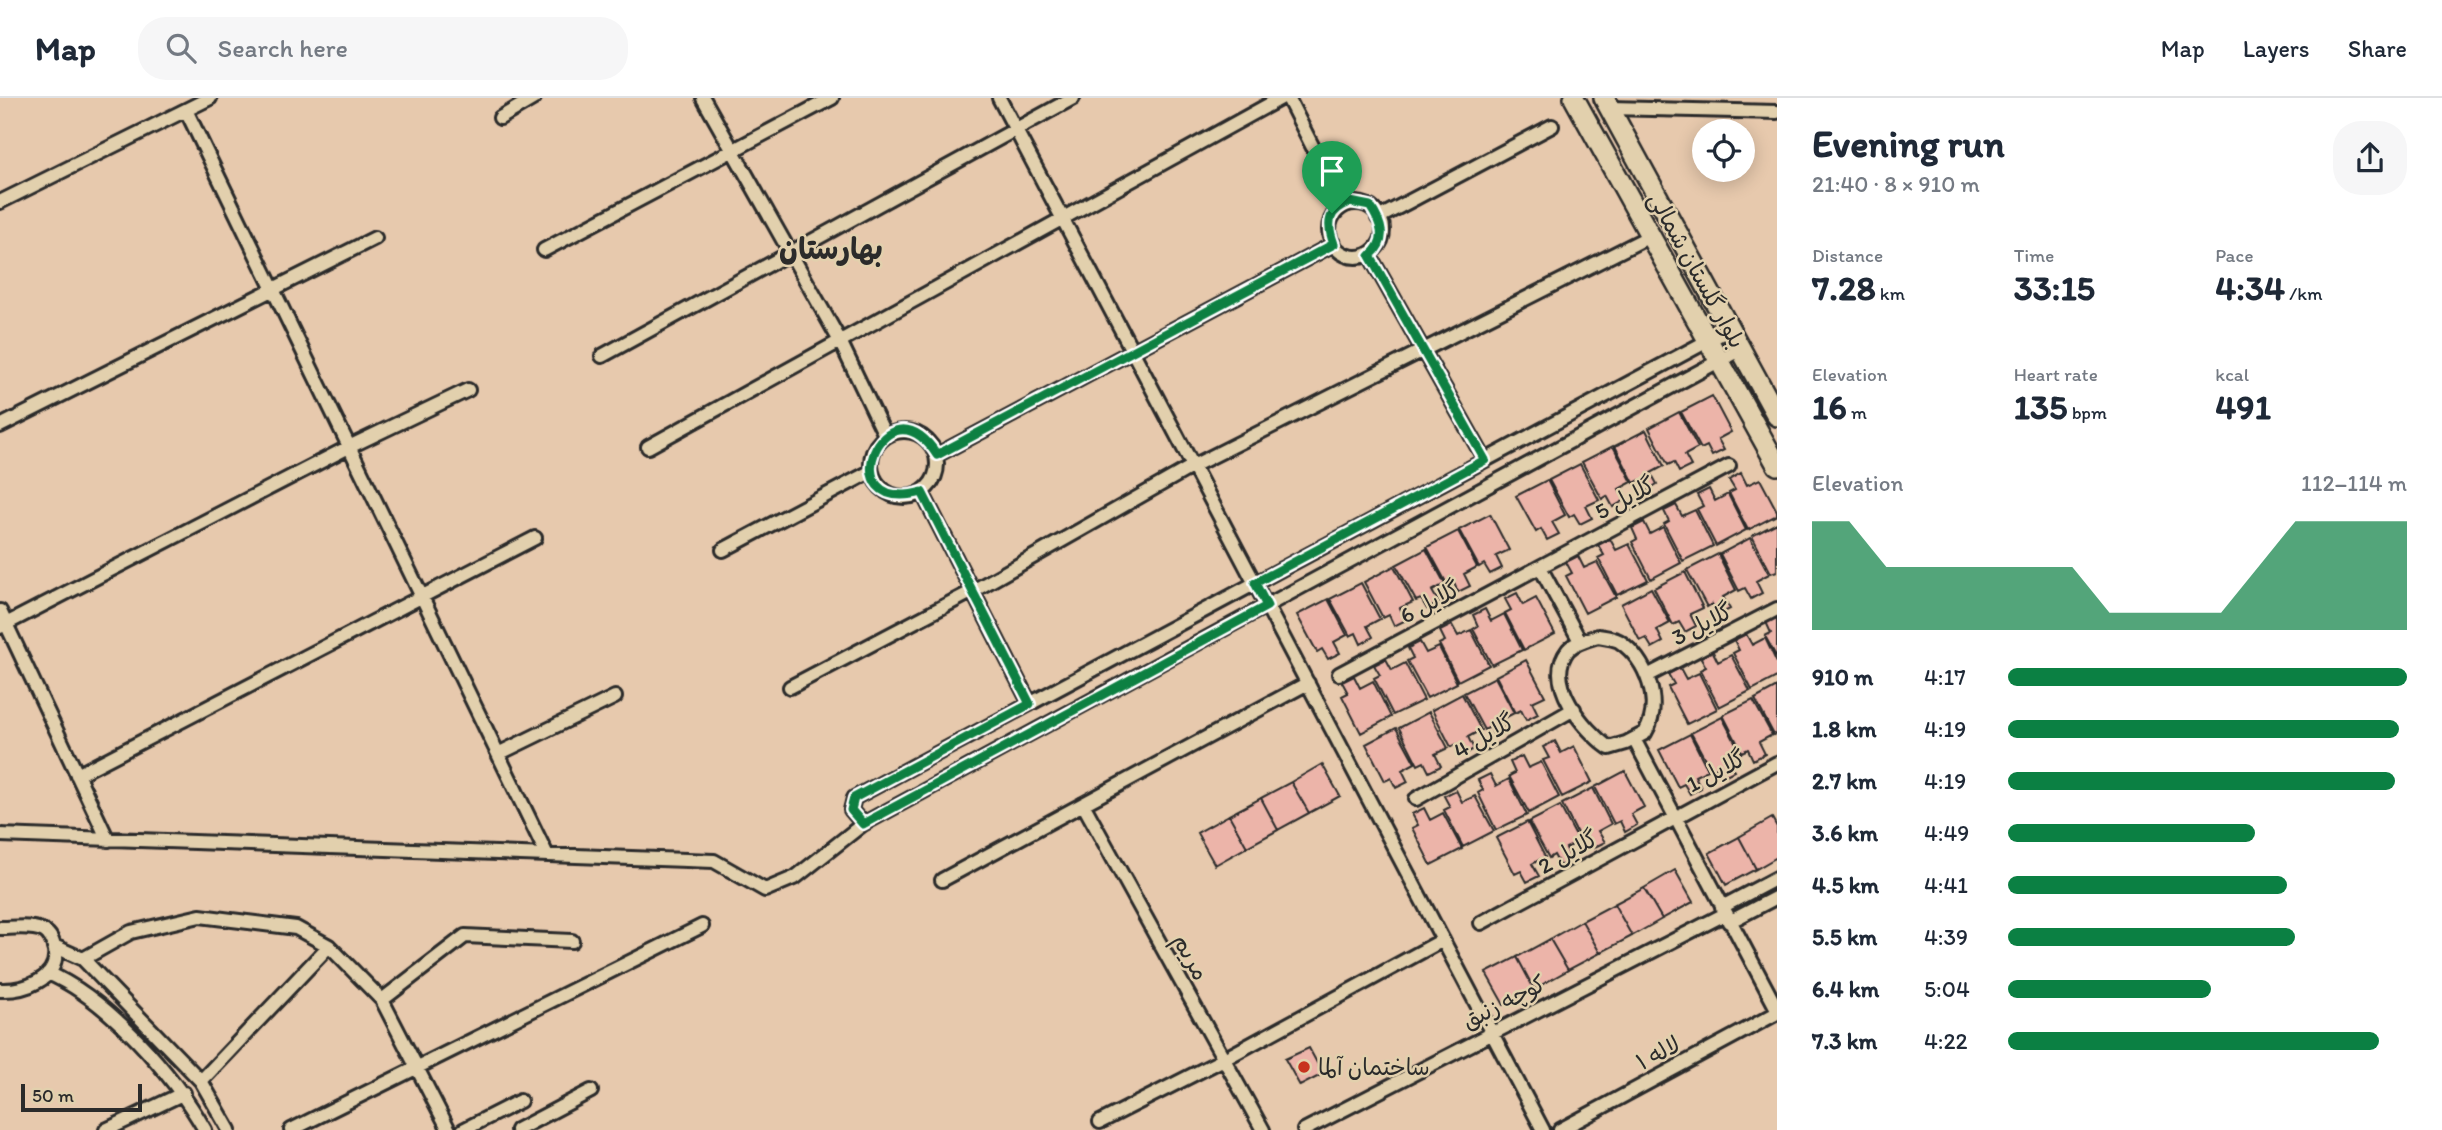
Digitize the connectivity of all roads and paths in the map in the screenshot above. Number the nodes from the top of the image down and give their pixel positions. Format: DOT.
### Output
graph roads {
  1 [pos="210,98"];
  2 [pos="534,98"];
  3 [pos="703,98"];
  4 [pos="832,98"];
  5 [pos="999,98"];
  6 [pos="1073,98"];
  7 [pos="1282,98"];
  8 [pos="1287,98"];
  9 [pos="1574,98"];
  10 [pos="1607,103"];
  11 [pos="186,110"];
  12 [pos="1777,112"];
  13 [pos="500,118"];
  14 [pos="1552,126"];
  15 [pos="1016,129"];
  16 [pos="1625,137"];
  17 [pos="734,150"];
  18 [pos="1602,150"];
  19 [pos="0,202"];
  20 [pos="1342,205"];
  21 [pos="1062,218"];
  22 [pos="1378,218"];
  23 [pos="1650,236"];
  24 [pos="375,238"];
  25 [pos="1334,244"];
  26 [pos="544,250"];
  27 [pos="791,252"];
  28 [pos="1370,256"];
  29 [pos="274,290"];
  30 [pos="1730,329"];
  31 [pos="840,341"];
  32 [pos="1708,341"];
  33 [pos="1741,349"];
  34 [pos="1132,351"];
  35 [pos="1423,351"];
  36 [pos="602,356"];
  37 [pos="1719,360"];
  38 [pos="468,390"];
  39 [pos="1777,416"];
  40 [pos="0,426"];
  41 [pos="885,435"];
  42 [pos="349,447"];
  43 [pos="648,447"];
  44 [pos="937,455"];
  45 [pos="1485,460"];
  46 [pos="1194,466"];
  47 [pos="1730,466"];
  48 [pos="1777,466"];
  49 [pos="870,472"];
  50 [pos="922,492"];
  51 [pos="535,538"];
  52 [pos="723,550"];
  53 [pos="1540,567"];
  54 [pos="1255,583"];
  55 [pos="973,591"];
  56 [pos="423,598"];
  57 [pos="1267,606"];
  58 [pos="1777,609"];
  59 [pos="0,611"];
  60 [pos="3,626"];
  61 [pos="1580,641"];
  62 [pos="1339,674"];
  63 [pos="1647,676"];
  64 [pos="1308,683"];
  65 [pos="790,687"];
  66 [pos="615,696"];
  67 [pos="1030,704"];
  68 [pos="1574,709"];
  69 [pos="1634,739"];
  70 [pos="498,754"];
  71 [pos="1777,762"];
  72 [pos="78,775"];
  73 [pos="1416,799"];
  74 [pos="1083,804"];
  75 [pos="1674,816"];
  76 [pos="863,824"];
  77 [pos="0,835"];
  78 [pos="108,839"];
  79 [pos="547,855"];
  80 [pos="1777,878"];
  81 [pos="942,880"];
  82 [pos="1777,897"];
  83 [pos="1725,914"];
  84 [pos="1481,923"];
  85 [pos="702,926"];
  86 [pos="0,928"];
  87 [pos="1443,940"];
  88 [pos="572,941"];
  89 [pos="54,946"];
  90 [pos="329,946"];
  91 [pos="83,959"];
  92 [pos="48,973"];
  93 [pos="0,990"];
  94 [pos="382,1000"];
  95 [pos="1777,1011"];
  96 [pos="1491,1032"];
  97 [pos="1224,1059"];
  98 [pos="416,1068"];
  99 [pos="201,1081"];
  100 [pos="591,1091"];
  101 [pos="184,1093"];
  102 [pos="520,1101"];
  103 [pos="1100,1122"];
  104 [pos="523,1129"];
  105 [pos="106,1130"];
  106 [pos="205,1130"];
  107 [pos="229,1130"];
  108 [pos="291,1130"];
  109 [pos="449,1130"];
  110 [pos="463,1130"];
  111 [pos="1263,1130"];
  112 [pos="1304,1130"];
  113 [pos="1544,1130"];
  114 [pos="1560,1130"];
  1 -- 11 [label="street"];
  2 -- 13 [label="street"];
  3 -- 17 [label="street"];
  4 -- 17 [label="street"];
  5 -- 15 [label="street"];
  6 -- 15 [label="street"];
  7 -- 21 [label="street"];
  8 -- 20 [label="street"];
  9 -- 18 [label="street, بلوار گلستان شمالی"];
  10 -- 12 [label="street"];
  10 -- 16 [label="street, بلوار گلستان شمالی"];
  11 -- 19 [label="street"];
  11 -- 29 [label="street"];
  14 -- 22 [label="street"];
  15 -- 21 [label="street"];
  15 -- 27 [label="street"];
  16 -- 18 [label="street"];
  16 -- 30 [label="street, بلوار گلستان شمالی"];
  17 -- 26 [label="street"];
  17 -- 27 [label="street"];
  18 -- 23 [label="street, بلوار گلستان شمالی"];
  20 -- 22 [label="street"];
  20 -- 25 [label="street"];
  21 -- 31 [label="street"];
  21 -- 34 [label="street"];
  22 -- 28 [label="street"];
  23 -- 32 [label="street, بلوار گلستان شمالی"];
  23 -- 35 [label="street"];
  24 -- 29 [label="street"];
  25 -- 28 [label="street"];
  25 -- 34 [label="street"];
  27 -- 31 [label="street"];
  27 -- 36 [label="street"];
  28 -- 35 [label="street"];
  29 -- 40 [label="street"];
  29 -- 42 [label="street"];
  30 -- 32 [label="street"];
  30 -- 33 [label="street, بلوار گلستان شمالی"];
  31 -- 41 [label="street"];
  31 -- 43 [label="street"];
  32 -- 37 [label="street, بلوار گلستان شمالی"];
  32 -- 45 [label="street"];
  33 -- 37 [label="street"];
  33 -- 39 [label="street, بلوار گلستان شمالی"];
  34 -- 44 [label="street"];
  34 -- 46 [label="street"];
  35 -- 45 [label="street"];
  35 -- 46 [label="street"];
  37 -- 48 [label="street, بلوار گلستان شمالی"];
  37 -- 57 [label="street"];
  38 -- 42 [label="street"];
  41 -- 44 [label="street"];
  41 -- 49 [label="street"];
  42 -- 56 [label="street"];
  42 -- 60 [label="street"];
  44 -- 50 [label="street"];
  45 -- 54 [label="street"];
  46 -- 54 [label="street"];
  46 -- 55 [label="street"];
  47 -- 53 [label="street, گلایل 5"];
  49 -- 50 [label="street"];
  49 -- 52 [label="street"];
  50 -- 55 [label="street"];
  51 -- 56 [label="street"];
  53 -- 61 [label="street"];
  53 -- 62 [label="street, گلایل 6"];
  54 -- 57 [label="street"];
  54 -- 67 [label="street"];
  55 -- 65 [label="street"];
  55 -- 67 [label="street"];
  56 -- 70 [label="street"];
  56 -- 72 [label="street"];
  57 -- 64 [label="street"];
  57 -- 76 [label="street"];
  58 -- 63 [label="street, گلایل 3"];
  59 -- 60 [label="street"];
  60 -- 72 [label="street"];
  61 -- 63 [label="street"];
  61 -- 68 [label="street"];
  63 -- 69 [label="street"];
  64 -- 74 [label="street"];
  64 -- 87 [label="street"];
  66 -- 70 [label="street"];
  67 -- 76 [label="street"];
  68 -- 69 [label="street"];
  68 -- 73 [label="street, گلایل 4"];
  69 -- 75 [label="street"];
  70 -- 79 [label="street"];
  71 -- 75 [label="street, گلایل 1"];
  72 -- 78 [label="street"];
  74 -- 81 [label="street"];
  74 -- 97 [label="street, مریم"];
  75 -- 83 [label="street"];
  75 -- 84 [label="street, گلایل 2"];
  76 -- 79 [label="street"];
  77 -- 78 [label="street"];
  78 -- 79 [label="street"];
  80 -- 83 [label="street"];
  82 -- 83 [label="street"];
  83 -- 95 [label="street"];
  83 -- 96 [label="street, کوچه زنبق"];
  85 -- 98 [label="street"];
  86 -- 89 [label="street"];
  87 -- 96 [label="street"];
  87 -- 97 [label="street"];
  88 -- 94 [label="street"];
  89 -- 91 [label="street"];
  89 -- 92 [label="street"];
  90 -- 91 [label="street"];
  90 -- 94 [label="street"];
  90 -- 99 [label="street"];
  91 -- 99 [label="street"];
  92 -- 93 [label="street"];
  92 -- 101 [label="street"];
  94 -- 98 [label="street"];
  95 -- 114 [label="street, لاله ۱"];
  96 -- 112 [label="street, کوچه زنبق"];
  96 -- 113 [label="street"];
  97 -- 103 [label="street"];
  97 -- 111 [label="street, مریم"];
  98 -- 108 [label="street"];
  98 -- 109 [label="street"];
  99 -- 107 [label="street"];
  100 -- 104 [label="street"];
  101 -- 105 [label="street"];
  101 -- 106 [label="street"];
  102 -- 110 [label="street"];
}
